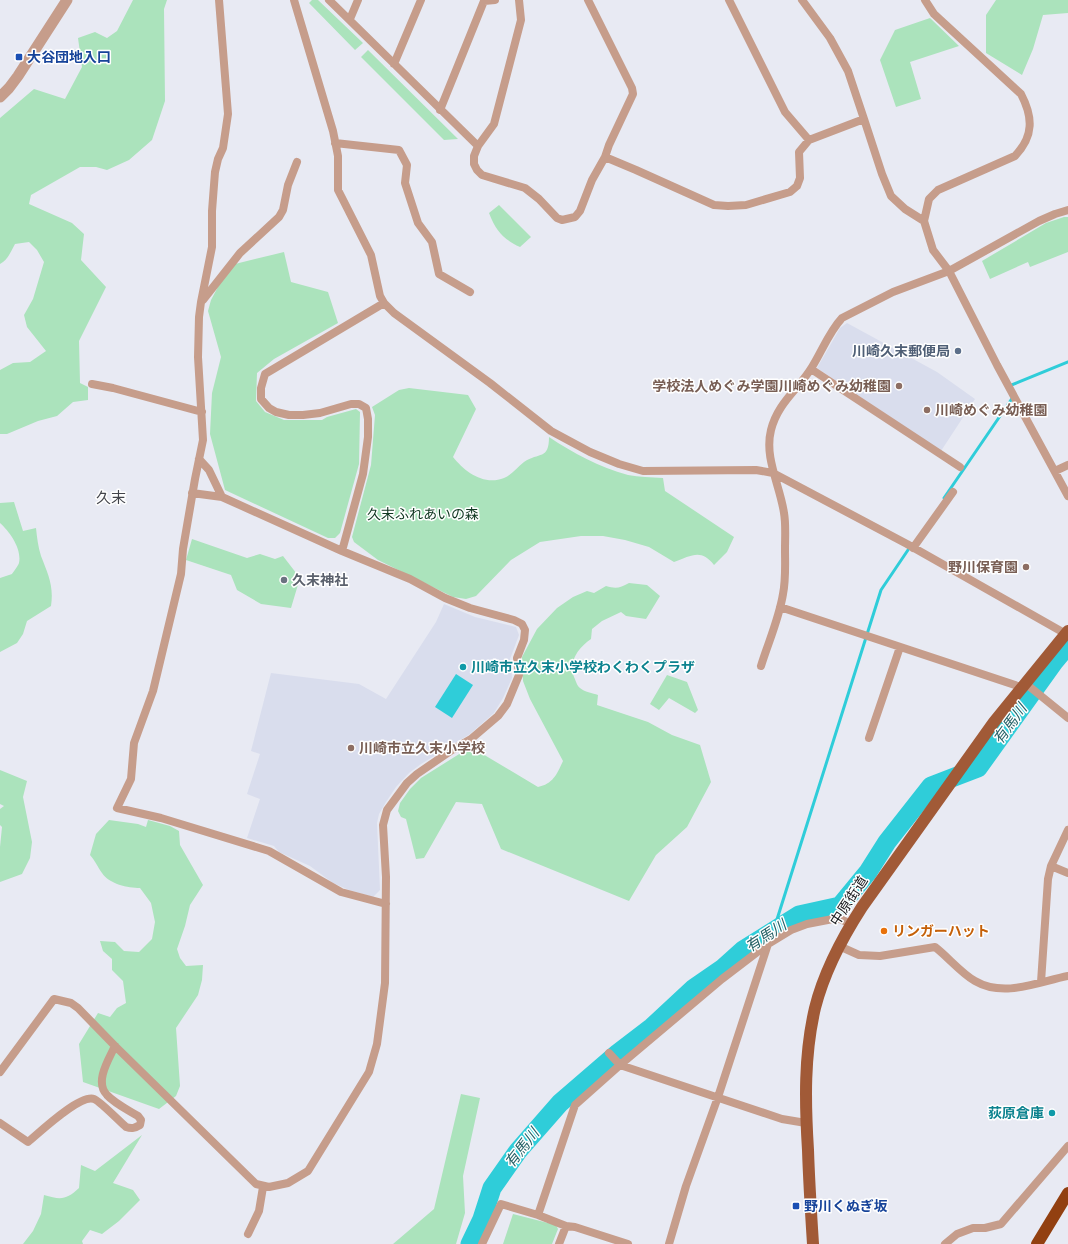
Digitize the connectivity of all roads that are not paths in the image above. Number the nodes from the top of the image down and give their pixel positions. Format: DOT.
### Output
graph roads {
  1 [pos="67,0"];
  2 [pos="219,0"];
  3 [pos="294,0"];
  4 [pos="329,0"];
  5 [pos="358,0"];
  6 [pos="421,0"];
  7 [pos="495,0"];
  8 [pos="519,0"];
  9 [pos="588,0"];
  10 [pos="729,0"];
  11 [pos="802,0"];
  12 [pos="925,0"];
  13 [pos="350,19"];
  14 [pos="394,64"];
  15 [pos="0,97"];
  16 [pos="440,110"];
  17 [pos="864,119"];
  18 [pos="809,140"];
  19 [pos="336,143"];
  20 [pos="478,146"];
  21 [pos="605,158"];
  22 [pos="297,162"];
  23 [pos="1068,210"];
  24 [pos="924,221"];
  25 [pos="948,271"];
  26 [pos="470,292"];
  27 [pos="201,302"];
  28 [pos="384,303"];
  29 [pos="811,369"];
  30 [pos="92,384"];
  31 [pos="202,412"];
  32 [pos="199,459"];
  33 [pos="1068,465"];
  34 [pos="960,467"];
  35 [pos="1055,470"];
  36 [pos="774,473"];
  37 [pos="953,492"];
  38 [pos="192,493"];
  39 [pos="222,496"];
  40 [pos="1068,496"];
  41 [pos="913,548"];
  42 [pos="342,551"];
  43 [pos="780,608"];
  44 [pos="1067,632"];
  45 [pos="900,647"];
  46 [pos="761,666"];
  47 [pos="1025,686"];
  48 [pos="1068,718"];
  49 [pos="869,738"];
  50 [pos="1068,830"];
  51 [pos="1051,866"];
  52 [pos="1068,873"];
  53 [pos="386,904"];
  54 [pos="851,924"];
  55 [pos="768,944"];
  56 [pos="839,946"];
  57 [pos="1068,976"];
  58 [pos="1040,982"];
  59 [pos="115,1046"];
  60 [pos="609,1053"];
  61 [pos="619,1064"];
  62 [pos="0,1072"];
  63 [pos="718,1097"];
  64 [pos="0,1123"];
  65 [pos="806,1123"];
  66 [pos="1068,1146"];
  67 [pos="263,1187"];
  68 [pos="1068,1194"];
  69 [pos="538,1215"];
  70 [pos="566,1226"];
  71 [pos="248,1234"];
  72 [pos="482,1244"];
  73 [pos="559,1244"];
  74 [pos="628,1244"];
  75 [pos="669,1244"];
  76 [pos="813,1244"];
  77 [pos="945,1244"];
  78 [pos="1037,1244"];
  1 -- 15 [label="street"];
  2 -- 27 [label="street"];
  3 -- 19 [label="street"];
  4 -- 13 [label="street"];
  5 -- 13 [label="street"];
  6 -- 14 [label="street"];
  7 -- 16 [label="street"];
  8 -- 20 [label="street"];
  9 -- 21 [label="street"];
  10 -- 18 [label="street"];
  11 -- 17 [label="street"];
  12 -- 24 [label="street"];
  13 -- 14 [label="street"];
  14 -- 16 [label="street"];
  16 -- 20 [label="street"];
  17 -- 18 [label="street"];
  17 -- 24 [label="street"];
  18 -- 21 [label="street"];
  19 -- 26 [label="street"];
  19 -- 28 [label="street"];
  20 -- 21 [label="street"];
  22 -- 27 [label="street"];
  23 -- 25 [label="street"];
  24 -- 25 [label="street"];
  25 -- 29 [label="street"];
  25 -- 35 [label="street"];
  27 -- 31 [label="street"];
  28 -- 36 [label="street"];
  28 -- 42 [label="street"];
  29 -- 34 [label="street"];
  29 -- 36 [label="street"];
  30 -- 31 [label="street"];
  31 -- 32 [label="street"];
  32 -- 38 [label="street"];
  32 -- 39 [label="street"];
  33 -- 35 [label="street"];
  35 -- 40 [label="street"];
  36 -- 41 [label="street"];
  36 -- 43 [label="street"];
  37 -- 41 [label="street"];
  38 -- 39 [label="street"];
  38 -- 53 [label="street"];
  39 -- 42 [label="street"];
  41 -- 44 [label="street"];
  42 -- 53 [label="street"];
  43 -- 45 [label="street"];
  43 -- 46 [label="street"];
  44 -- 47 [label="main road, 中原街道"];
  45 -- 47 [label="street"];
  45 -- 49 [label="street"];
  47 -- 48 [label="street"];
  47 -- 54 [label="main road, 中原街道"];
  50 -- 51 [label="street"];
  51 -- 52 [label="street"];
  51 -- 58 [label="street"];
  53 -- 67 [label="street"];
  54 -- 55 [label="street"];
  54 -- 56 [label="main road, 中原街道"];
  55 -- 61 [label="street"];
  55 -- 63 [label="street"];
  56 -- 58 [label="street"];
  56 -- 65 [label="main road, 中原街道"];
  57 -- 58 [label="street"];
  59 -- 62 [label="street"];
  59 -- 64 [label="street"];
  59 -- 67 [label="street"];
  60 -- 61 [label="street"];
  61 -- 63 [label="street"];
  61 -- 69 [label="street"];
  63 -- 65 [label="street"];
  63 -- 75 [label="street"];
  65 -- 76 [label="main road, 中原街道"];
  66 -- 77 [label="street"];
  67 -- 71 [label="street"];
  68 -- 78 [label="highway"];
  69 -- 70 [label="street"];
  69 -- 72 [label="street"];
  70 -- 73 [label="street"];
  70 -- 74 [label="street"];
}
